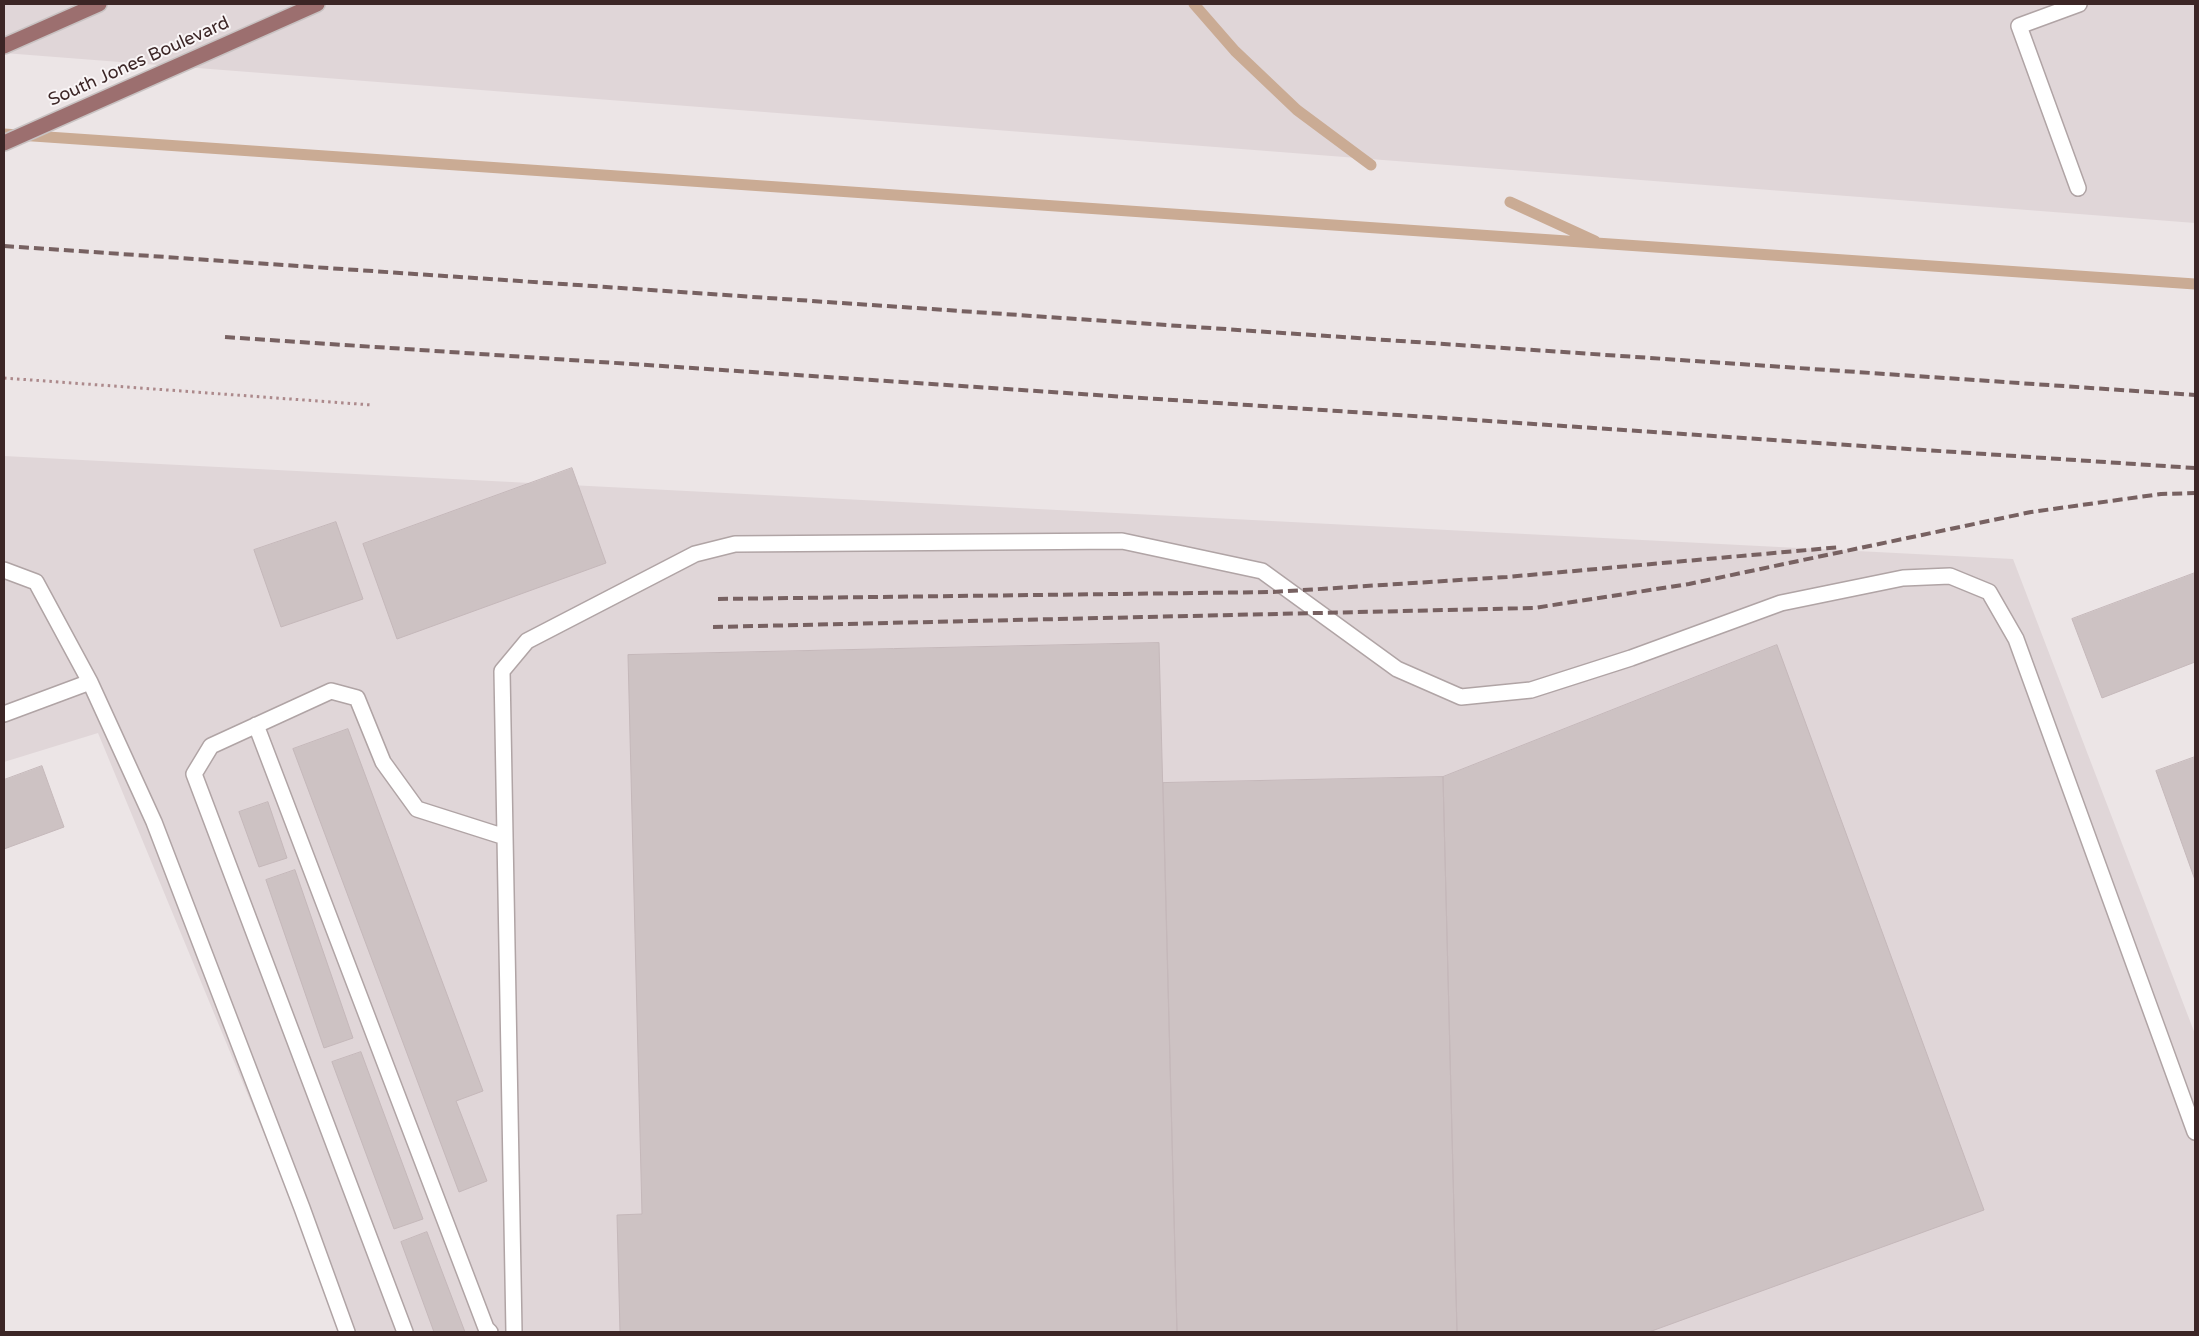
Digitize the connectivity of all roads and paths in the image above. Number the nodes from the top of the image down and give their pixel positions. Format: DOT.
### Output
graph roads {
  1 [pos="99,4"];
  2 [pos="317,4"];
  3 [pos="2079,4"];
  4 [pos="4,46"];
  5 [pos="4,143"];
  6 [pos="2078,188"];
  7 [pos="4,378"];
  8 [pos="372,405"];
  9 [pos="4,570"];
  10 [pos="90,682"];
  11 [pos="4,714"];
  12 [pos="256,725"];
  13 [pos="505,837"];
  14 [pos="2195,1132"];
  15 [pos="347,1332"];
  16 [pos="405,1332"];
  17 [pos="490,1332"];
  18 [pos="514,1332"];
  1 -- 4 [label="main road"];
  2 -- 5 [label="main road, South Jones Boulevard"];
  3 -- 6 [label="lane"];
  7 -- 8 [label="path"];
  9 -- 10 [label="lane"];
  10 -- 11 [label="lane"];
  10 -- 15 [label="lane"];
  12 -- 13 [label="lane"];
  12 -- 16 [label="lane"];
  12 -- 17 [label="lane"];
  13 -- 14 [label="lane"];
  13 -- 18 [label="lane"];
}
